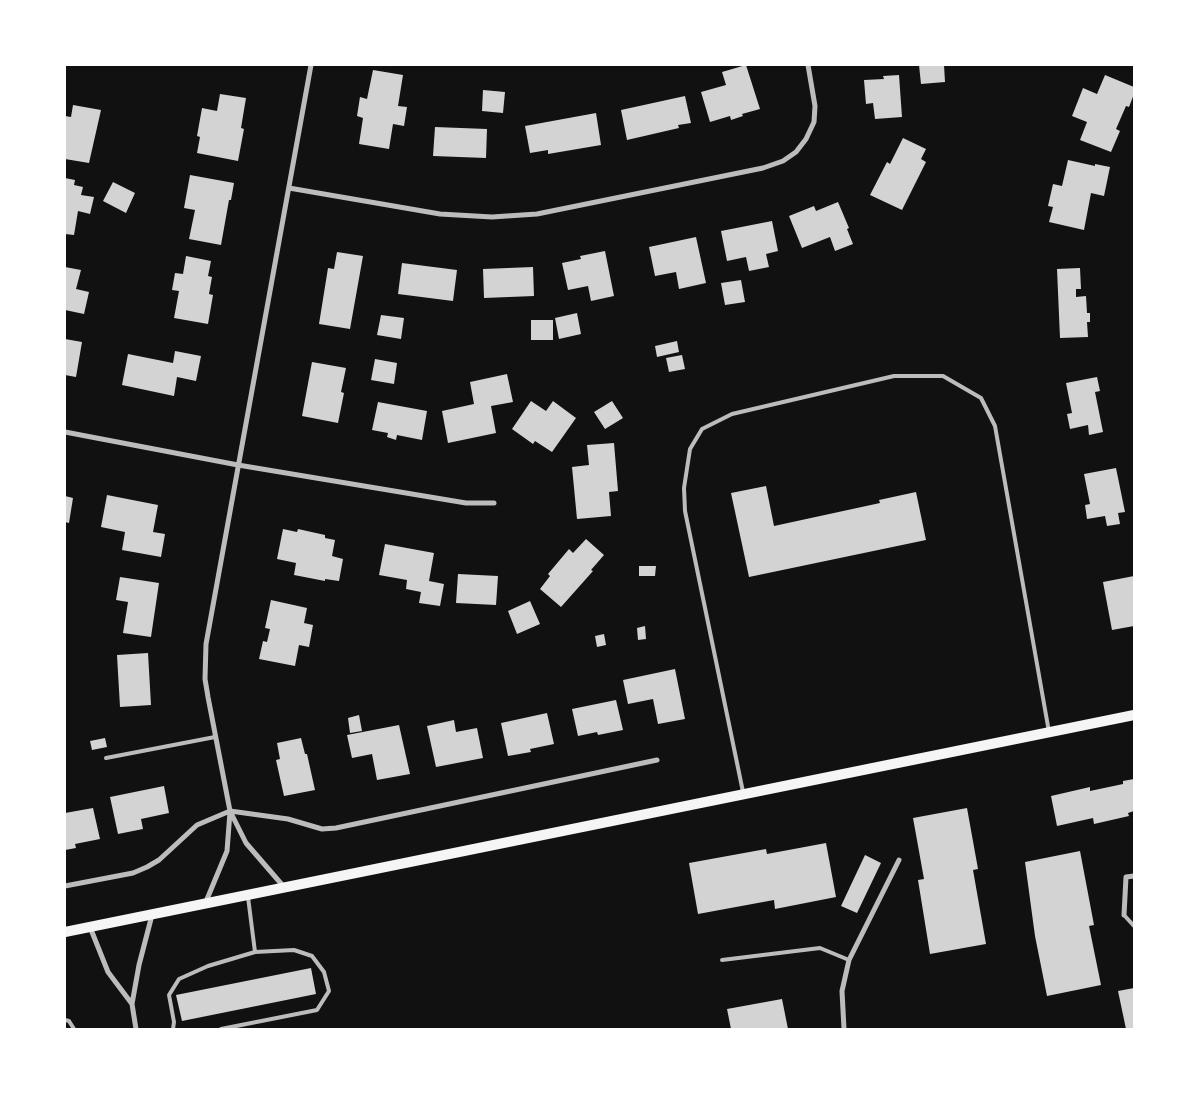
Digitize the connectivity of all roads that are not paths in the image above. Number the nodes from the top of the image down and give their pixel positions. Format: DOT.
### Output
graph roads {
  1 [pos="311,65"];
  2 [pos="808,65"];
  3 [pos="289,188"];
  4 [pos="65,432"];
  5 [pos="238,464"];
  6 [pos="494,503"];
  7 [pos="1134,715"];
  8 [pos="1049,732"];
  9 [pos="215,737"];
  10 [pos="106,758"];
  11 [pos="657,760"];
  12 [pos="744,794"];
  13 [pos="230,811"];
  14 [pos="899,860"];
  15 [pos="1134,876"];
  16 [pos="65,886"];
  17 [pos="284,888"];
  18 [pos="248,895"];
  19 [pos="204,904"];
  20 [pos="152,915"];
  21 [pos="1124,915"];
  22 [pos="1134,926"];
  23 [pos="90,927"];
  24 [pos="65,932"];
  25 [pos="255,952"];
  26 [pos="722,960"];
  27 [pos="849,960"];
  28 [pos="132,1004"];
  29 [pos="65,1020"];
  30 [pos="74,1029"];
  31 [pos="136,1029"];
  32 [pos="173,1029"];
  33 [pos="220,1029"];
  34 [pos="844,1029"];
  1 -- 3 [label="street"];
  2 -- 3 [label="street"];
  3 -- 5 [label="street"];
  4 -- 5 [label="street"];
  5 -- 6 [label="street"];
  5 -- 9 [label="street"];
  7 -- 8 [label="main road"];
  8 -- 12 [label="main road"];
  8 -- 12 [label="lane"];
  9 -- 10 [label="lane"];
  9 -- 13 [label="street"];
  11 -- 13 [label="street"];
  12 -- 17 [label="main road"];
  13 -- 16 [label="street"];
  13 -- 17 [label="street"];
  13 -- 19 [label="street"];
  14 -- 27 [label="street"];
  15 -- 21 [label="street"];
  17 -- 18 [label="main road"];
  18 -- 19 [label="main road"];
  18 -- 25 [label="lane"];
  19 -- 20 [label="main road"];
  20 -- 23 [label="main road"];
  20 -- 28 [label="street"];
  21 -- 22 [label="lane"];
  23 -- 24 [label="main road"];
  23 -- 28 [label="street"];
  25 -- 32 [label="lane"];
  25 -- 33 [label="lane"];
  26 -- 27 [label="lane"];
  27 -- 34 [label="street"];
  28 -- 31 [label="street"];
  29 -- 30 [label="lane"];
}
